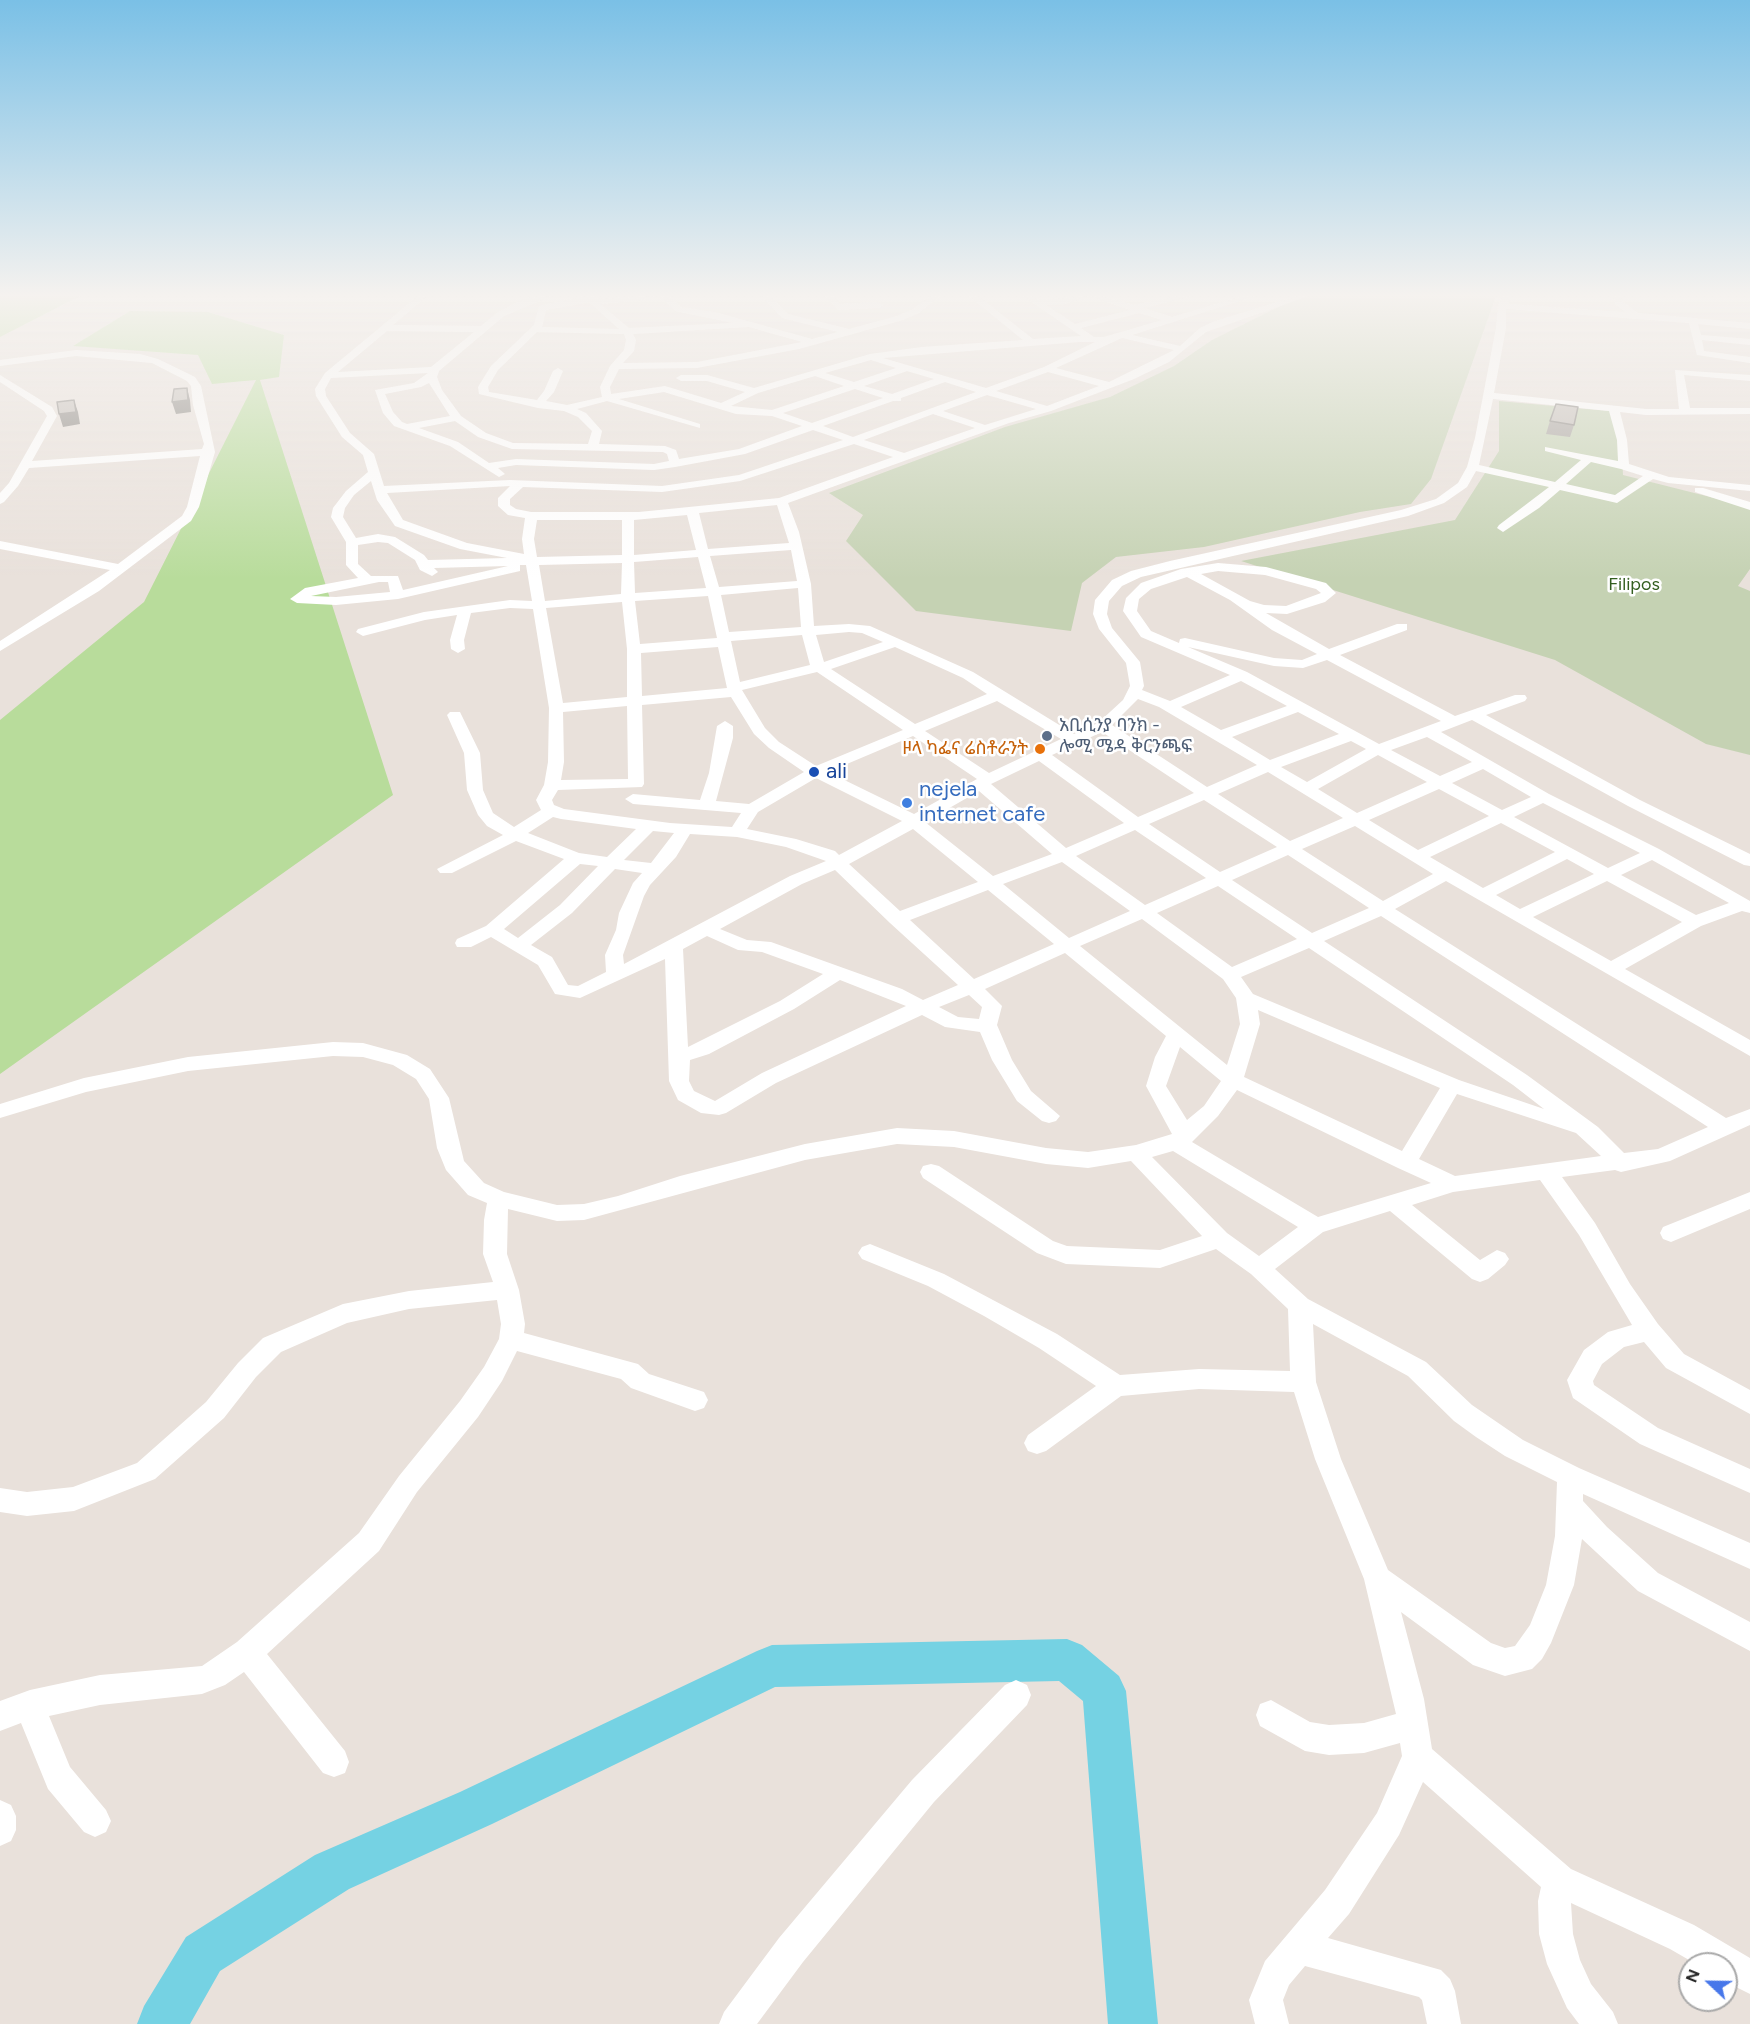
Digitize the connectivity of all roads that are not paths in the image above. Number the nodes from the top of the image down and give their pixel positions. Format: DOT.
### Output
graph roads {
  1 [pos="13,390"];
  2 [pos="198,390"];
  3 [pos="320,390"];
  4 [pos="387,390"];
  5 [pos="437,390"];
  6 [pos="483,390"];
  7 [pos="550,390"];
  8 [pos="606,390"];
  9 [pos="656,390"];
  10 [pos="670,390"];
  11 [pos="841,390"];
  12 [pos="868,390"];
  13 [pos="914,390"];
  14 [pos="1094,390"];
  15 [pos="1488,390"];
  16 [pos="1681,390"];
  17 [pos="754,391"];
  18 [pos="987,391"];
  19 [pos="1487,395"];
  20 [pos="607,398"];
  21 [pos="893,398"];
  22 [pos="538,405"];
  23 [pos="722,406"];
  24 [pos="567,408"];
  25 [pos="1047,409"];
  26 [pos="1614,409"];
  27 [pos="1748,409"];
  28 [pos="933,411"];
  29 [pos="1685,412"];
  30 [pos="773,413"];
  31 [pos="457,418"];
  32 [pos="696,426"];
  33 [pos="814,426"];
  34 [pos="403,427"];
  35 [pos="985,428"];
  36 [pos="855,440"];
  37 [pos="512,446"];
  38 [pos="593,447"];
  39 [pos="1549,448"];
  40 [pos="209,452"];
  41 [pos="741,452"];
  42 [pos="906,458"];
  43 [pos="1588,459"];
  44 [pos="516,462"];
  45 [pos="675,464"];
  46 [pos="25,465"];
  47 [pos="489,466"];
  48 [pos="1624,466"];
  49 [pos="647,467"];
  50 [pos="779,467"];
  51 [pos="1473,467"];
  52 [pos="373,474"];
  53 [pos="1651,475"];
  54 [pos="1681,482"];
  55 [pos="515,484"];
  56 [pos="1558,484"];
  57 [pos="822,487"];
  58 [pos="1750,488"];
  59 [pos="662,489"];
  60 [pos="379,490"];
  61 [pos="0,500"];
  62 [pos="781,501"];
  63 [pos="1750,506"];
  64 [pos="692,511"];
  65 [pos="677,512"];
  66 [pos="531,516"];
  67 [pos="628,516"];
  68 [pos="1503,528"];
  69 [pos="352,542"];
  70 [pos="0,545"];
  71 [pos="796,546"];
  72 [pos="22,549"];
  73 [pos="704,553"];
  74 [pos="628,559"];
  75 [pos="0,560"];
  76 [pos="532,562"];
  77 [pos="425,564"];
  78 [pos="1170,565"];
  79 [pos="120,568"];
  80 [pos="1187,573"];
  81 [pos="480,577"];
  82 [pos="367,579"];
  83 [pos="449,584"];
  84 [pos="804,585"];
  85 [pos="714,593"];
  86 [pos="398,595"];
  87 [pos="498,595"];
  88 [pos="628,598"];
  89 [pos="539,605"];
  90 [pos="1248,605"];
  91 [pos="465,610"];
  92 [pos="1402,627"];
  93 [pos="363,632"];
  94 [pos="808,632"];
  95 [pos="723,640"];
  96 [pos="1165,641"];
  97 [pos="894,643"];
  98 [pos="0,647"];
  99 [pos="458,649"];
  100 [pos="633,649"];
  101 [pos="1331,655"];
  102 [pos="818,667"];
  103 [pos="1242,675"];
  104 [pos="734,690"];
  105 [pos="1136,693"];
  106 [pos="998,694"];
  107 [pos="1520,698"];
  108 [pos="634,700"];
  109 [pos="1169,707"];
  110 [pos="1297,707"];
  111 [pos="556,708"];
  112 [pos="455,714"];
  113 [pos="1473,714"];
  114 [pos="1452,721"];
  115 [pos="1102,726"];
  116 [pos="1428,730"];
  117 [pos="912,731"];
  118 [pos="739,733"];
  119 [pos="1220,736"];
  120 [pos="1349,736"];
  121 [pos="1072,739"];
  122 [pos="1376,750"];
  123 [pos="1041,755"];
  124 [pos="1484,763"];
  125 [pos="1268,766"];
  126 [pos="815,772"];
  127 [pos="984,781"];
  128 [pos="1438,783"];
  129 [pos="552,785"];
  130 [pos="1307,789"];
  131 [pos="635,791"];
  132 [pos="1207,795"];
  133 [pos="1543,797"];
  134 [pos="706,805"];
  135 [pos="752,809"];
  136 [pos="551,811"];
  137 [pos="1502,818"];
  138 [pos="913,820"];
  139 [pos="1354,820"];
  140 [pos="623,822"];
  141 [pos="1137,824"];
  142 [pos="650,825"];
  143 [pos="685,829"];
  144 [pos="737,832"];
  145 [pos="514,834"];
  146 [pos="1290,849"];
  147 [pos="1653,853"];
  148 [pos="1565,854"];
  149 [pos="1064,855"];
  150 [pos="1419,856"];
  151 [pos="576,858"];
  152 [pos="1750,861"];
  153 [pos="836,862"];
  154 [pos="610,864"];
  155 [pos="446,869"];
  156 [pos="653,869"];
  157 [pos="1446,874"];
  158 [pos="1605,874"];
  159 [pos="1218,879"];
  160 [pos="989,882"];
  161 [pos="1482,895"];
  162 [pos="1747,906"];
  163 [pos="1382,909"];
  164 [pos="1143,911"];
  165 [pos="1520,916"];
  166 [pos="896,920"];
  167 [pos="1695,922"];
  168 [pos="706,929"];
  169 [pos="492,930"];
  170 [pos="1308,940"];
  171 [pos="464,943"];
  172 [pos="519,946"];
  173 [pos="1066,946"];
  174 [pos="674,947"];
  175 [pos="1612,968"];
  176 [pos="838,973"];
  177 [pos="616,975"];
  178 [pos="1230,975"];
  179 [pos="972,987"];
  180 [pos="1246,998"];
  181 [pos="924,1008"];
  182 [pos="987,1025"];
  183 [pos="1176,1036"];
  184 [pos="1750,1049"];
  185 [pos="680,1056"];
  186 [pos="1233,1080"];
  187 [pos="1452,1085"];
  188 [pos="0,1112"];
  189 [pos="1049,1116"];
  190 [pos="1740,1125"];
  191 [pos="1590,1132"];
  192 [pos="1180,1140"];
  193 [pos="1136,1153"];
  194 [pos="1406,1162"];
  195 [pos="1621,1164"];
  196 [pos="931,1172"];
  197 [pos="1546,1172"];
  198 [pos="1453,1184"];
  199 [pos="499,1199"];
  200 [pos="1750,1200"];
  201 [pos="1395,1203"];
  202 [pos="1315,1226"];
  203 [pos="1671,1233"];
  204 [pos="1219,1239"];
  205 [pos="870,1253"];
  206 [pos="1497,1259"];
  207 [pos="1259,1268"];
  208 [pos="507,1290"];
  209 [pos="1300,1306"];
  210 [pos="1649,1331"];
  211 [pos="511,1339"];
  212 [pos="1303,1382"];
  213 [pos="1116,1386"];
  214 [pos="695,1400"];
  215 [pos="1750,1403"];
  216 [pos="1037,1443"];
  217 [pos="1570,1476"];
  218 [pos="1750,1481"];
  219 [pos="0,1500"];
  220 [pos="1570,1506"];
  221 [pos="1750,1556"];
  222 [pos="1378,1579"];
  223 [pos="1750,1637"];
  224 [pos="247,1652"];
  225 [pos="1016,1695"];
  226 [pos="30,1705"];
  227 [pos="1270,1715"];
  228 [pos="0,1716"];
  229 [pos="1413,1724"];
  230 [pos="1418,1757"];
  231 [pos="334,1762"];
  232 [pos="0,1816"];
  233 [pos="95,1821"];
  234 [pos="0,1830"];
  235 [pos="1560,1881"];
  236 [pos="1300,1948"];
  237 [pos="1750,1977"];
  238 [pos="736,2024"];
  239 [pos="1272,2024"];
  240 [pos="1444,2024"];
  241 [pos="1601,2024"];
  1 -- 46 [label="street"];
  2 -- 40 [label="street"];
  3 -- 52 [label="street"];
  4 -- 34 [label="street"];
  5 -- 31 [label="street"];
  6 -- 22 [label="street"];
  7 -- 22 [label="street"];
  8 -- 20 [label="street"];
  9 -- 20 [label="street"];
  10 -- 23 [label="street"];
  11 -- 30 [label="street"];
  12 -- 21 [label="street"];
  13 -- 21 [label="street"];
  14 -- 25 [label="street"];
  15 -- 19 [label="street"];
  16 -- 29 [label="street"];
  17 -- 23 [label="street"];
  18 -- 25 [label="street"];
  18 -- 28 [label="street"];
  19 -- 26 [label="street"];
  19 -- 51 [label="street"];
  20 -- 24 [label="street"];
  20 -- 32 [label="street"];
  21 -- 28 [label="street"];
  21 -- 33 [label="street"];
  22 -- 24 [label="street"];
  23 -- 30 [label="street"];
  24 -- 38 [label="street"];
  25 -- 35 [label="street"];
  26 -- 29 [label="street"];
  26 -- 48 [label="street"];
  27 -- 29 [label="street"];
  28 -- 35 [label="street"];
  28 -- 36 [label="street"];
  30 -- 33 [label="street"];
  31 -- 34 [label="street"];
  31 -- 37 [label="street"];
  33 -- 36 [label="street"];
  33 -- 41 [label="street"];
  34 -- 47 [label="street"];
  35 -- 42 [label="street"];
  36 -- 42 [label="street"];
  36 -- 50 [label="street"];
  37 -- 38 [label="street"];
  37 -- 44 [label="street"];
  38 -- 45 [label="street"];
  39 -- 43 [label="street"];
  40 -- 46 [label="street"];
  40 -- 79 [label="street"];
  41 -- 45 [label="street"];
  41 -- 50 [label="street"];
  42 -- 57 [label="street"];
  43 -- 48 [label="street"];
  43 -- 56 [label="street"];
  44 -- 47 [label="street"];
  44 -- 49 [label="street"];
  45 -- 49 [label="street"];
  46 -- 61 [label="street"];
  47 -- 55 [label="street"];
  48 -- 53 [label="street"];
  49 -- 59 [label="street"];
  50 -- 57 [label="street"];
  50 -- 59 [label="street"];
  51 -- 56 [label="street"];
  51 -- 78 [label="street"];
  52 -- 60 [label="street"];
  52 -- 69 [label="street"];
  53 -- 54 [label="street"];
  53 -- 56 [label="street"];
  54 -- 58 [label="street"];
  54 -- 63 [label="street"];
  55 -- 59 [label="street"];
  55 -- 60 [label="street"];
  55 -- 66 [label="street"];
  56 -- 68 [label="street"];
  57 -- 62 [label="street"];
  59 -- 65 [label="street"];
  60 -- 76 [label="street"];
  62 -- 64 [label="street"];
  62 -- 71 [label="street"];
  64 -- 65 [label="street"];
  64 -- 73 [label="street"];
  65 -- 67 [label="street"];
  66 -- 67 [label="street"];
  66 -- 76 [label="street"];
  67 -- 74 [label="street"];
  69 -- 77 [label="street"];
  69 -- 82 [label="street"];
  70 -- 72 [label="street"];
  71 -- 73 [label="street"];
  71 -- 84 [label="street"];
  72 -- 75 [label="street"];
  72 -- 79 [label="street"];
  73 -- 74 [label="street"];
  73 -- 85 [label="street"];
  74 -- 76 [label="street"];
  74 -- 88 [label="street"];
  76 -- 77 [label="street"];
  76 -- 81 [label="street"];
  76 -- 89 [label="street"];
  77 -- 83 [label="street"];
  78 -- 80 [label="street"];
  78 -- 105 [label="street"];
  79 -- 98 [label="street"];
  80 -- 90 [label="street"];
  80 -- 90 [label="street"];
  80 -- 96 [label="street"];
  81 -- 83 [label="street"];
  81 -- 87 [label="street"];
  82 -- 86 [label="street"];
  82 -- 86 [label="street"];
  83 -- 86 [label="street"];
  84 -- 85 [label="street"];
  84 -- 94 [label="street"];
  85 -- 88 [label="street"];
  85 -- 95 [label="street"];
  87 -- 89 [label="street"];
  87 -- 91 [label="street"];
  88 -- 89 [label="street"];
  88 -- 100 [label="street"];
  89 -- 111 [label="street"];
  90 -- 101 [label="street"];
  91 -- 93 [label="street"];
  91 -- 99 [label="street"];
  92 -- 101 [label="street"];
  94 -- 95 [label="street"];
  94 -- 97 [label="street"];
  94 -- 102 [label="street"];
  95 -- 100 [label="street"];
  95 -- 104 [label="street"];
  96 -- 101 [label="street"];
  96 -- 103 [label="street"];
  97 -- 102 [label="street"];
  97 -- 106 [label="street"];
  100 -- 108 [label="street"];
  101 -- 114 [label="street"];
  102 -- 104 [label="street"];
  102 -- 117 [label="street"];
  103 -- 109 [label="street"];
  103 -- 110 [label="street"];
  104 -- 108 [label="street"];
  104 -- 118 [label="street"];
  105 -- 109 [label="street"];
  105 -- 115 [label="street"];
  106 -- 117 [label="street"];
  106 -- 121 [label="street"];
  107 -- 113 [label="street"];
  108 -- 111 [label="street"];
  108 -- 131 [label="street"];
  109 -- 119 [label="street"];
  110 -- 119 [label="street"];
  110 -- 120 [label="street"];
  111 -- 129 [label="street"];
  112 -- 145 [label="street"];
  113 -- 114 [label="street"];
  113 -- 152 [label="street"];
  114 -- 116 [label="street"];
  115 -- 121 [label="street"];
  115 -- 132 [label="street"];
  116 -- 122 [label="street"];
  116 -- 124 [label="street"];
  117 -- 126 [label="street"];
  117 -- 127 [label="street"];
  118 -- 126 [label="street"];
  118 -- 134 [label="street"];
  119 -- 125 [label="street"];
  120 -- 122 [label="street"];
  120 -- 125 [label="street"];
  121 -- 123 [label="street"];
  122 -- 128 [label="street"];
  122 -- 130 [label="street"];
  123 -- 127 [label="street"];
  123 -- 141 [label="street"];
  124 -- 128 [label="street"];
  124 -- 133 [label="street"];
  125 -- 130 [label="street"];
  125 -- 132 [label="street"];
  126 -- 135 [label="street"];
  126 -- 138 [label="street"];
  127 -- 138 [label="street"];
  127 -- 149 [label="street"];
  128 -- 137 [label="street"];
  128 -- 139 [label="street"];
  129 -- 131 [label="street"];
  129 -- 136 [label="street"];
  130 -- 139 [label="street"];
  131 -- 134 [label="street"];
  131 -- 140 [label="street"];
  132 -- 141 [label="street"];
  132 -- 146 [label="street"];
  133 -- 137 [label="street"];
  133 -- 147 [label="street"];
  134 -- 135 [label="street"];
  135 -- 144 [label="street"];
  136 -- 140 [label="street"];
  136 -- 145 [label="street"];
  137 -- 148 [label="street"];
  137 -- 150 [label="street"];
  138 -- 153 [label="street"];
  138 -- 160 [label="street"];
  139 -- 146 [label="street"];
  139 -- 150 [label="street"];
  140 -- 142 [label="street"];
  141 -- 149 [label="street"];
  141 -- 159 [label="street"];
  142 -- 143 [label="street"];
  142 -- 154 [label="street"];
  143 -- 144 [label="street"];
  143 -- 156 [label="street"];
  144 -- 153 [label="street"];
  145 -- 151 [label="street"];
  145 -- 155 [label="street"];
  146 -- 159 [label="street"];
  146 -- 163 [label="street"];
  147 -- 158 [label="street"];
  147 -- 162 [label="street"];
  148 -- 158 [label="street"];
  148 -- 161 [label="street"];
  149 -- 160 [label="street"];
  149 -- 164 [label="street"];
  150 -- 157 [label="street"];
  151 -- 154 [label="street"];
  151 -- 169 [label="street"];
  153 -- 166 [label="street"];
  153 -- 168 [label="street"];
  154 -- 156 [label="street"];
  154 -- 172 [label="street"];
  156 -- 177 [label="street"];
  157 -- 161 [label="street"];
  157 -- 163 [label="street"];
  158 -- 165 [label="street"];
  158 -- 167 [label="street"];
  159 -- 164 [label="street"];
  159 -- 170 [label="street"];
  160 -- 166 [label="street"];
  160 -- 173 [label="street"];
  161 -- 165 [label="street"];
  162 -- 167 [label="street"];
  163 -- 170 [label="street"];
  163 -- 190 [label="street"];
  164 -- 173 [label="street"];
  164 -- 178 [label="street"];
  165 -- 175 [label="street"];
  166 -- 179 [label="street"];
  167 -- 175 [label="street"];
  168 -- 174 [label="street"];
  168 -- 176 [label="street"];
  169 -- 171 [label="street"];
  169 -- 172 [label="street"];
  170 -- 178 [label="street"];
  170 -- 191 [label="street"];
  172 -- 177 [label="street"];
  173 -- 179 [label="street"];
  173 -- 183 [label="street"];
  174 -- 177 [label="street"];
  174 -- 185 [label="street"];
  175 -- 184 [label="street"];
  176 -- 181 [label="street"];
  176 -- 185 [label="street"];
  178 -- 180 [label="street"];
  179 -- 181 [label="street"];
  179 -- 182 [label="street"];
  180 -- 186 [label="street"];
  180 -- 187 [label="street"];
  181 -- 182 [label="street"];
  181 -- 185 [label="street"];
  182 -- 189 [label="street"];
  183 -- 186 [label="street"];
  183 -- 192 [label="street"];
  186 -- 192 [label="street"];
  186 -- 194 [label="street"];
  187 -- 191 [label="street"];
  187 -- 194 [label="street"];
  188 -- 199 [label="street"];
  190 -- 195 [label="street"];
  191 -- 195 [label="street"];
  192 -- 193 [label="street"];
  192 -- 202 [label="street"];
  193 -- 199 [label="street"];
  193 -- 204 [label="street"];
  194 -- 198 [label="street"];
  195 -- 197 [label="street"];
  196 -- 204 [label="street"];
  197 -- 198 [label="street"];
  197 -- 210 [label="street"];
  198 -- 201 [label="street"];
  199 -- 208 [label="street"];
  200 -- 203 [label="street"];
  201 -- 202 [label="street"];
  201 -- 206 [label="street"];
  202 -- 207 [label="street"];
  204 -- 207 [label="street"];
  205 -- 213 [label="street"];
  207 -- 209 [label="street"];
  208 -- 211 [label="street"];
  208 -- 219 [label="street"];
  209 -- 212 [label="street"];
  209 -- 217 [label="street"];
  210 -- 215 [label="street"];
  210 -- 218 [label="street"];
  211 -- 214 [label="street"];
  211 -- 224 [label="street"];
  212 -- 213 [label="street"];
  212 -- 222 [label="street"];
  213 -- 216 [label="street"];
  217 -- 220 [label="street"];
  217 -- 221 [label="street"];
  220 -- 222 [label="street"];
  220 -- 223 [label="street"];
  222 -- 229 [label="street"];
  224 -- 226 [label="street"];
  224 -- 231 [label="street"];
  225 -- 238 [label="street"];
  226 -- 228 [label="street"];
  226 -- 233 [label="street"];
  227 -- 229 [label="street"];
  229 -- 230 [label="street"];
  230 -- 235 [label="street"];
  230 -- 236 [label="street"];
  232 -- 234 [label="street"];
  235 -- 237 [label="street"];
  235 -- 241 [label="street"];
  236 -- 239 [label="street"];
  236 -- 240 [label="street"];
}
